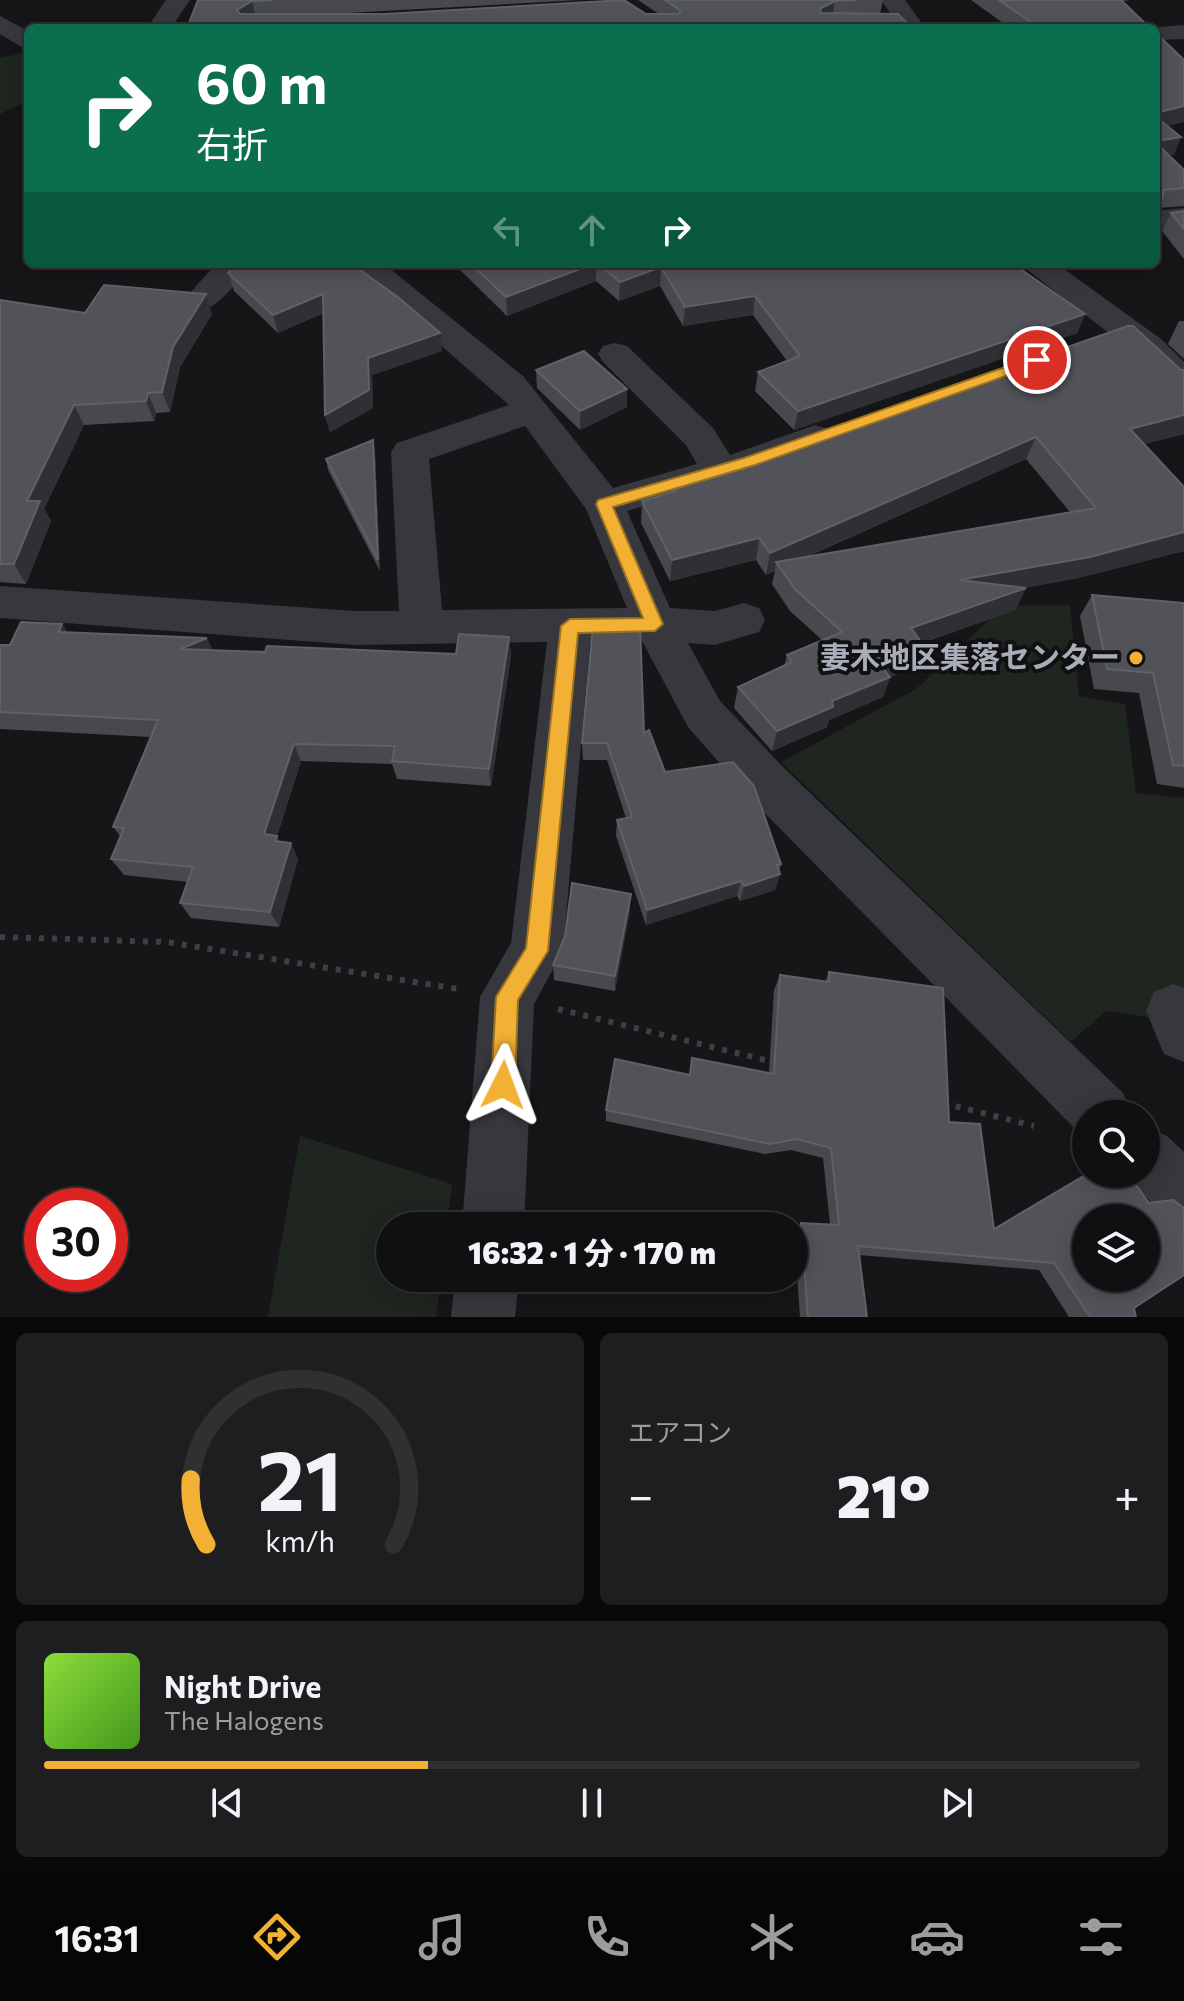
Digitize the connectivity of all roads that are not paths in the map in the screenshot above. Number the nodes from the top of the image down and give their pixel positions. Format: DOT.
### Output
graph roads {
  1 [pos="178,0"];
  2 [pos="905,11"];
  3 [pos="0,23"];
  4 [pos="162,24"];
  5 [pos="881,24"];
  6 [pos="1184,32"];
  7 [pos="1160,33"];
  8 [pos="24,40"];
  9 [pos="1184,217"];
  10 [pos="1160,220"];
  11 [pos="230,268"];
  12 [pos="373,268"];
  13 [pos="1042,268"];
  14 [pos="197,304"];
  15 [pos="1128,330"];
  16 [pos="1083,345"];
  17 [pos="615,354"];
  18 [pos="1184,382"];
  19 [pos="533,410"];
  20 [pos="846,427"];
  21 [pos="720,470"];
  22 [pos="604,504"];
  23 [pos="0,602"];
  24 [pos="744,620"];
  25 [pos="655,624"];
  26 [pos="570,626"];
  27 [pos="422,629"];
  28 [pos="1088,1100"];
  29 [pos="1160,1170"];
  30 [pos="1184,1193"];
  31 [pos="494,1212"];
  32 [pos="486,1292"];
  33 [pos="483,1317"];
  1 -- 4 [label="street"];
  2 -- 5 [label="street"];
  3 -- 8 [label="street"];
  6 -- 7 [label="street"];
  9 -- 10 [label="street"];
  11 -- 14 [label="street"];
  12 -- 19 [label="street"];
  13 -- 15 [label="street"];
  15 -- 16 [label="street"];
  15 -- 18 [label="street"];
  17 -- 21 [label="street"];
  19 -- 22 [label="street"];
  19 -- 27 [label="street"];
  20 -- 21 [label="street"];
  21 -- 22 [label="street"];
  22 -- 25 [label="street"];
  23 -- 27 [label="street"];
  24 -- 25 [label="street"];
  25 -- 26 [label="street"];
  25 -- 28 [label="street"];
  26 -- 27 [label="street"];
  26 -- 31 [label="street"];
  29 -- 30 [label="street"];
  32 -- 33 [label="street"];
}
